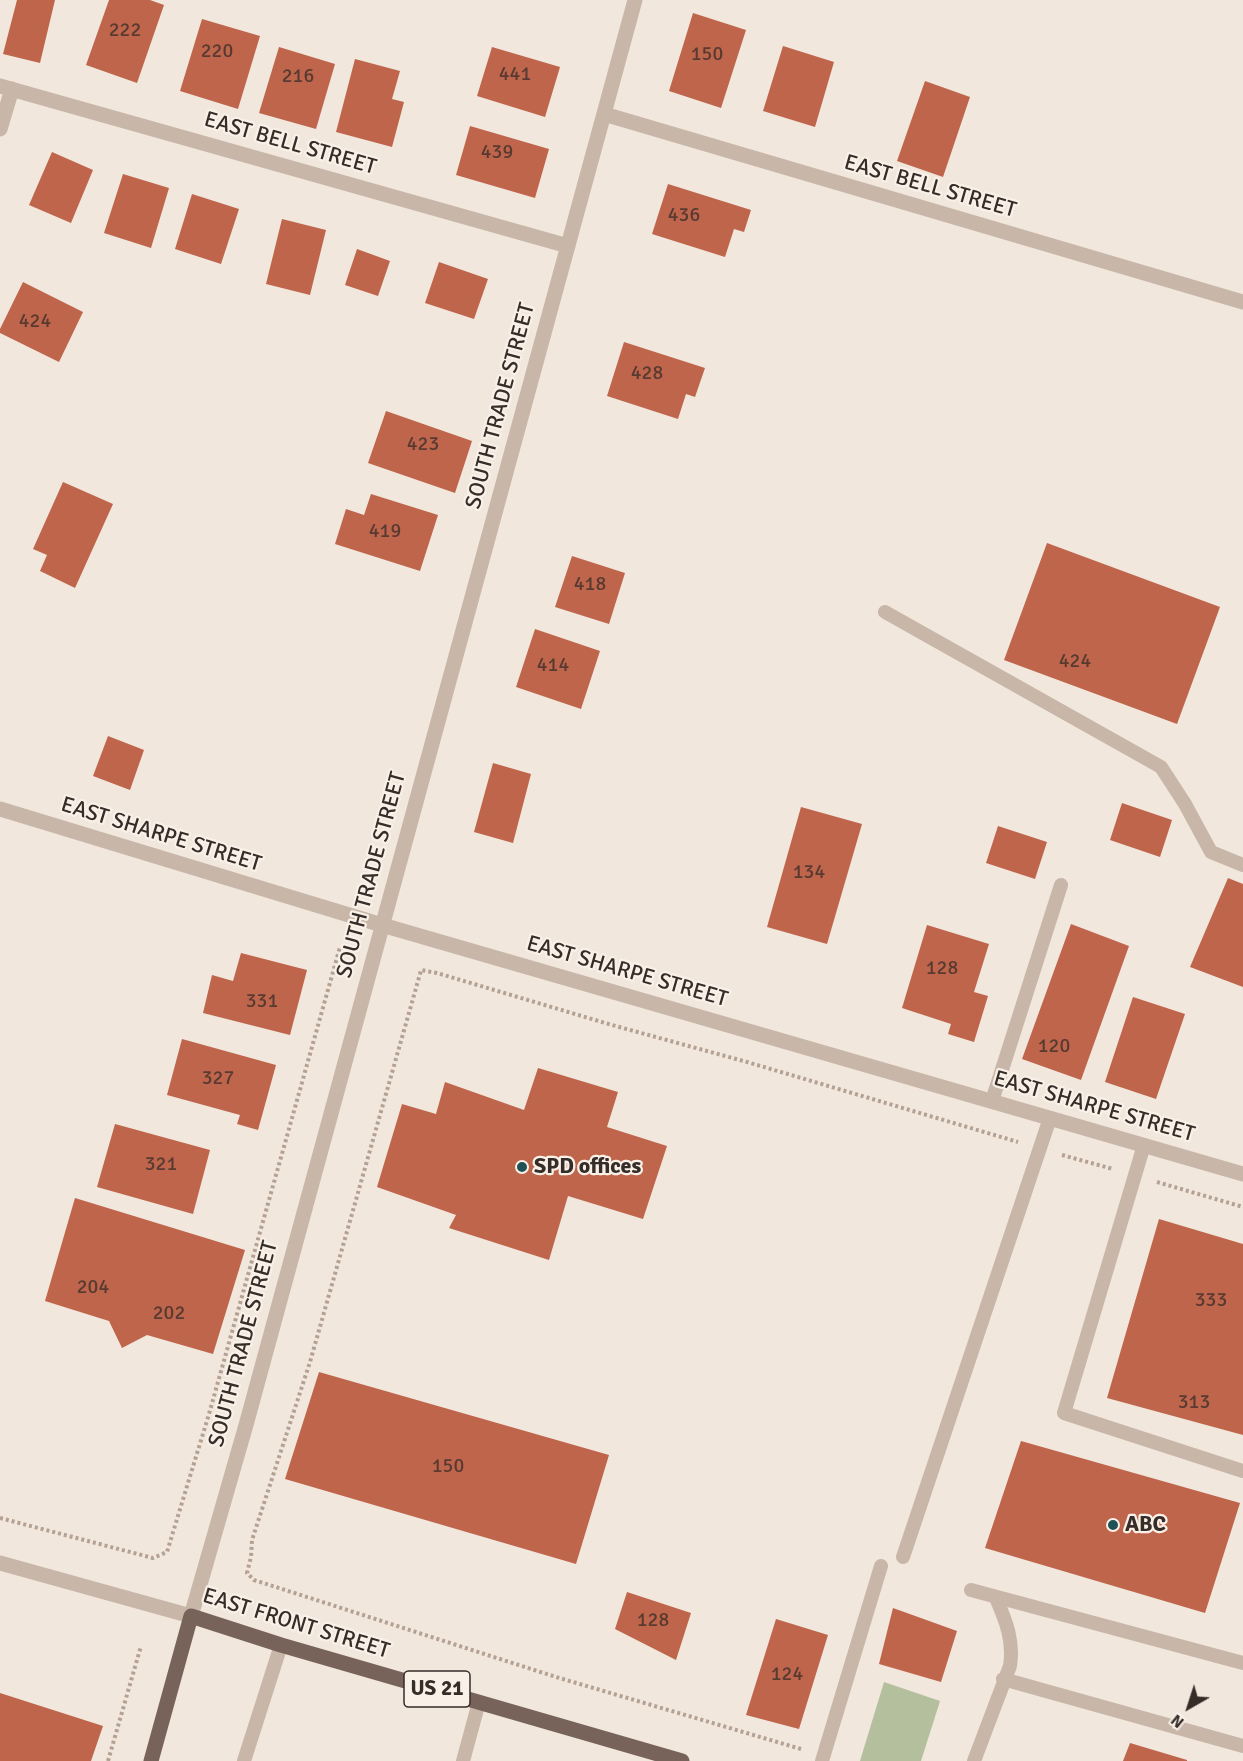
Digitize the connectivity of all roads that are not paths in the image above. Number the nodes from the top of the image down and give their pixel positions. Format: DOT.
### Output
graph roads {
  1 [pos="635,0"];
  2 [pos="6,87"];
  3 [pos="604,114"];
  4 [pos="0,129"];
  5 [pos="568,246"];
  6 [pos="1243,302"];
  7 [pos="885,612"];
  8 [pos="0,809"];
  9 [pos="1243,865"];
  10 [pos="1061,885"];
  11 [pos="382,925"];
  12 [pos="992,1101"];
  13 [pos="1050,1118"];
  14 [pos="1144,1145"];
  15 [pos="1243,1174"];
  16 [pos="1243,1471"];
  17 [pos="903,1557"];
  18 [pos="0,1563"];
  19 [pos="881,1566"];
  20 [pos="971,1590"];
  21 [pos="996,1598"];
  22 [pos="191,1616"];
  23 [pos="281,1645"];
  24 [pos="1243,1662"];
  25 [pos="1004,1679"];
  26 [pos="479,1702"];
  27 [pos="1243,1746"];
  28 [pos="823,1758"];
  29 [pos="151,1761"];
  30 [pos="244,1761"];
  31 [pos="463,1761"];
  32 [pos="682,1761"];
  33 [pos="974,1761"];
  1 -- 3 [label="street, SOUTH TRADE STREET"];
  2 -- 4 [label="street"];
  2 -- 5 [label="street, EAST BELL STREET"];
  3 -- 5 [label="street, SOUTH TRADE STREET"];
  3 -- 6 [label="street, EAST BELL STREET"];
  5 -- 11 [label="street, SOUTH TRADE STREET"];
  7 -- 9 [label="lane"];
  8 -- 11 [label="street, EAST SHARPE STREET"];
  10 -- 12 [label="lane"];
  11 -- 12 [label="street, EAST SHARPE STREET"];
  11 -- 22 [label="street, SOUTH TRADE STREET"];
  12 -- 13 [label="street, EAST SHARPE STREET"];
  13 -- 14 [label="street, EAST SHARPE STREET"];
  13 -- 17 [label="lane"];
  14 -- 15 [label="street, EAST SHARPE STREET"];
  14 -- 16 [label="lane"];
  18 -- 22 [label="street, EAST FRONT STREET"];
  19 -- 28 [label="lane"];
  20 -- 21 [label="lane"];
  21 -- 24 [label="lane"];
  21 -- 25 [label="lane"];
  22 -- 23 [label="main road, EAST FRONT STREET / US 21"];
  22 -- 29 [label="main road, SOUTH TRADE STREET"];
  23 -- 26 [label="main road, EAST FRONT STREET / US 21"];
  23 -- 30 [label="lane"];
  25 -- 27 [label="lane"];
  25 -- 33 [label="lane"];
  26 -- 31 [label="lane"];
  26 -- 32 [label="main road, EAST FRONT STREET / US 21"];
}
